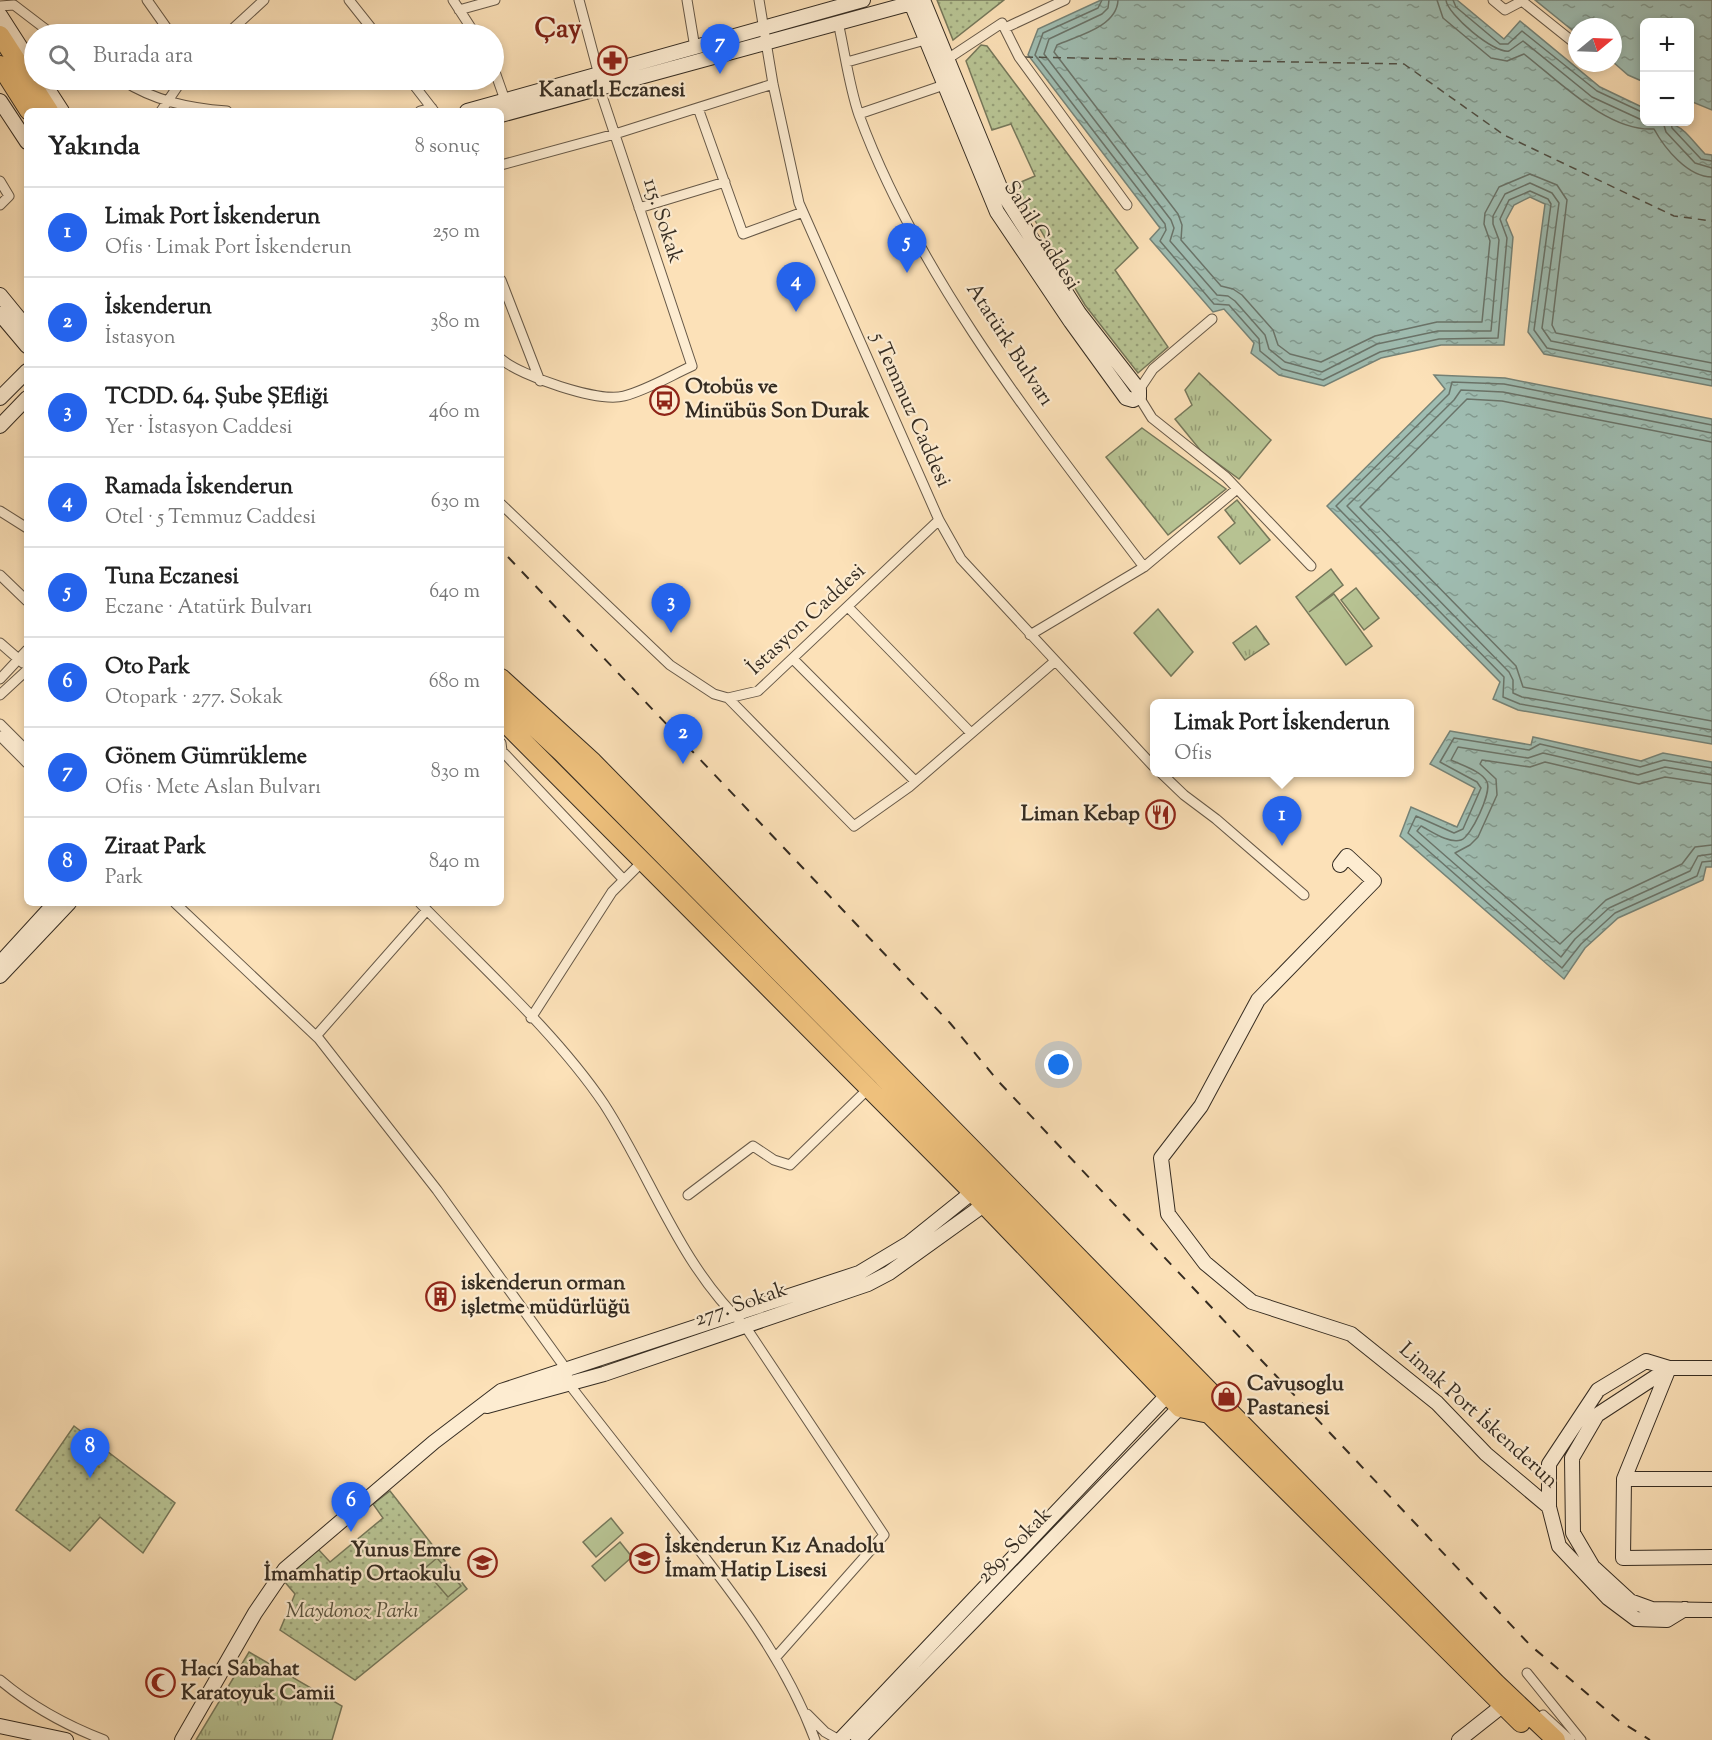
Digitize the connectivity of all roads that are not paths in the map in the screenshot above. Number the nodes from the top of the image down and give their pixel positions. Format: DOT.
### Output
graph roads {
  1 [pos="147,0"];
  2 [pos="264,0"];
  3 [pos="349,0"];
  4 [pos="453,0"];
  5 [pos="495,0"];
  6 [pos="579,0"];
  7 [pos="687,0"];
  8 [pos="759,0"];
  9 [pos="863,0"];
  10 [pos="1065,0"];
  11 [pos="1493,0"];
  12 [pos="918,1"];
  13 [pos="839,3"];
  14 [pos="0,6"];
  15 [pos="459,10"];
  16 [pos="0,15"];
  17 [pos="838,22"];
  18 [pos="39,24"];
  19 [pos="164,24"];
  20 [pos="238,24"];
  21 [pos="368,24"];
  22 [pos="468,24"];
  23 [pos="1005,28"];
  24 [pos="0,35"];
  25 [pos="765,35"];
  26 [pos="931,38"];
  27 [pos="1568,38"];
  28 [pos="695,48"];
  29 [pos="24,52"];
  30 [pos="946,60"];
  31 [pos="847,62"];
  32 [pos="0,65"];
  33 [pos="24,72"];
  34 [pos="599,81"];
  35 [pos="773,84"];
  36 [pos="944,85"];
  37 [pos="35,90"];
  38 [pos="48,90"];
  39 [pos="138,90"];
  40 [pos="175,90"];
  41 [pos="418,90"];
  42 [pos="502,90"];
  43 [pos="506,100"];
  44 [pos="0,101"];
  45 [pos="163,107"];
  46 [pos="27,108"];
  47 [pos="47,108"];
  48 [pos="60,108"];
  49 [pos="179,108"];
  50 [pos="432,108"];
  51 [pos="478,108"];
  52 [pos="698,108"];
  53 [pos="504,114"];
  54 [pos="859,114"];
  55 [pos="615,135"];
  56 [pos="24,137"];
  57 [pos="504,164"];
  58 [pos="0,181"];
  59 [pos="725,182"];
  60 [pos="0,205"];
  61 [pos="1127,205"];
  62 [pos="639,208"];
  63 [pos="802,212"];
  64 [pos="504,288"];
  65 [pos="0,295"];
  66 [pos="0,314"];
  67 [pos="1212,319"];
  68 [pos="24,324"];
  69 [pos="24,342"];
  70 [pos="504,361"];
  71 [pos="24,374"];
  72 [pos="540,381"];
  73 [pos="1139,394"];
  74 [pos="0,398"];
  75 [pos="24,401"];
  76 [pos="0,426"];
  77 [pos="1237,489"];
  78 [pos="504,507"];
  79 [pos="0,511"];
  80 [pos="939,520"];
  81 [pos="24,526"];
  82 [pos="1311,566"];
  83 [pos="1144,567"];
  84 [pos="0,575"];
  85 [pos="24,598"];
  86 [pos="848,607"];
  87 [pos="1030,635"];
  88 [pos="0,643"];
  89 [pos="24,653"];
  90 [pos="18,659"];
  91 [pos="794,659"];
  92 [pos="1054,662"];
  93 [pos="24,663"];
  94 [pos="24,673"];
  95 [pos="0,679"];
  96 [pos="504,681"];
  97 [pos="0,695"];
  98 [pos="728,698"];
  99 [pos="504,699"];
  100 [pos="0,724"];
  101 [pos="504,728"];
  102 [pos="970,734"];
  103 [pos="0,736"];
  104 [pos="24,748"];
  105 [pos="504,752"];
  106 [pos="24,760"];
  107 [pos="1150,762"];
  108 [pos="1166,777"];
  109 [pos="915,781"];
  110 [pos="643,861"];
  111 [pos="1340,865"];
  112 [pos="624,880"];
  113 [pos="1304,895"];
  114 [pos="52,906"];
  115 [pos="66,906"];
  116 [pos="178,906"];
  117 [pos="423,907"];
  118 [pos="0,963"];
  119 [pos="0,976"];
  120 [pos="531,1018"];
  121 [pos="316,1036"];
  122 [pos="867,1090"];
  123 [pos="688,1194"];
  124 [pos="985,1194"];
  125 [pos="732,1314"];
  126 [pos="745,1326"];
  127 [pos="1669,1368"];
  128 [pos="1712,1368"];
  129 [pos="566,1369"];
  130 [pos="569,1384"];
  131 [pos="1183,1392"];
  132 [pos="477,1409"];
  133 [pos="1624,1479"];
  134 [pos="1712,1479"];
  135 [pos="1549,1507"];
  136 [pos="1712,1557"];
  137 [pos="1375,1569"];
  138 [pos="1685,1610"];
  139 [pos="1712,1610"];
  140 [pos="776,1657"];
  141 [pos="915,1660"];
  142 [pos="924,1671"];
  143 [pos="1527,1673"];
  144 [pos="909,1676"];
  145 [pos="1501,1677"];
  146 [pos="0,1680"];
  147 [pos="1502,1706"];
  148 [pos="805,1712"];
  149 [pos="0,1726"];
  150 [pos="47,1738"];
  151 [pos="66,1740"];
  152 [pos="104,1740"];
  153 [pos="182,1740"];
  154 [pos="815,1740"];
  155 [pos="840,1740"];
  156 [pos="858,1740"];
  157 [pos="1459,1740"];
  158 [pos="1540,1740"];
  159 [pos="1556,1740"];
  160 [pos="1570,1740"];
  161 [pos="1581,1740"];
  1 -- 19 [label="street"];
  2 -- 20 [label="street"];
  3 -- 21 [label="street"];
  4 -- 15 [label="street"];
  5 -- 15 [label="street"];
  6 -- 34 [label="street, 115. Sokak"];
  7 -- 28 [label="street"];
  8 -- 25 [label="street, 5 Temmuz Caddesi"];
  9 -- 13 [label="street"];
  10 -- 23 [label="street"];
  11 -- 27 [label="street"];
  12 -- 17 [label="street"];
  12 -- 26 [label="street, Sahil Caddesi"];
  13 -- 17 [label="street, Atatürk Bulvarı"];
  13 -- 25 [label="street"];
  14 -- 18 [label="street"];
  15 -- 22 [label="street"];
  16 -- 29 [label="street"];
  17 -- 25 [label="street"];
  17 -- 31 [label="street, Atatürk Bulvarı"];
  23 -- 30 [label="street"];
  23 -- 61 [label="street"];
  24 -- 33 [label="highway"];
  25 -- 28 [label="street"];
  25 -- 34 [label="street"];
  25 -- 35 [label="street, 5 Temmuz Caddesi"];
  26 -- 30 [label="street, Sahil Caddesi"];
  26 -- 31 [label="street"];
  26 -- 36 [label="street, Sahil Caddesi"];
  28 -- 34 [label="street"];
  30 -- 73 [label="street, Sahil Caddesi"];
  31 -- 54 [label="street, Atatürk Bulvarı"];
  32 -- 46 [label="highway"];
  34 -- 43 [label="street"];
  34 -- 53 [label="street"];
  34 -- 55 [label="street, 115. Sokak"];
  35 -- 52 [label="street"];
  35 -- 63 [label="street, 5 Temmuz Caddesi"];
  36 -- 54 [label="street"];
  36 -- 73 [label="street, Sahil Caddesi"];
  37 -- 47 [label="highway"];
  38 -- 48 [label="street"];
  39 -- 45 [label="street"];
  40 -- 45 [label="street"];
  41 -- 50 [label="street"];
  42 -- 43 [label="street"];
  43 -- 51 [label="street"];
  44 -- 56 [label="street"];
  45 -- 49 [label="street"];
  52 -- 55 [label="street"];
  52 -- 59 [label="street"];
  54 -- 83 [label="street, Atatürk Bulvarı"];
  55 -- 57 [label="street"];
  55 -- 62 [label="street, 115. Sokak"];
  58 -- 60 [label="street"];
  59 -- 62 [label="street"];
  59 -- 63 [label="street"];
  62 -- 72 [label="street, 115. Sokak"];
  63 -- 80 [label="street, 5 Temmuz Caddesi"];
  64 -- 72 [label="street"];
  65 -- 68 [label="street"];
  66 -- 69 [label="street"];
  67 -- 73 [label="street"];
  70 -- 72 [label="street"];
  71 -- 74 [label="street"];
  73 -- 77 [label="street, Sahil Caddesi"];
  75 -- 76 [label="street"];
  77 -- 82 [label="street, Sahil Caddesi"];
  77 -- 83 [label="street"];
  78 -- 98 [label="street"];
  79 -- 81 [label="street"];
  80 -- 86 [label="street, İstasyon Caddesi"];
  80 -- 87 [label="street, 5 Temmuz Caddesi"];
  83 -- 87 [label="street"];
  84 -- 85 [label="street"];
  86 -- 91 [label="street, İstasyon Caddesi"];
  86 -- 102 [label="street"];
  87 -- 92 [label="street, 5 Temmuz Caddesi"];
  88 -- 90 [label="street"];
  89 -- 90 [label="street"];
  90 -- 93 [label="street"];
  90 -- 95 [label="street"];
  91 -- 98 [label="street, İstasyon Caddesi"];
  91 -- 109 [label="street"];
  92 -- 102 [label="street"];
  92 -- 107 [label="street, 5 Temmuz Caddesi"];
  94 -- 97 [label="street"];
  96 -- 131 [label="highway"];
  98 -- 109 [label="street"];
  99 -- 124 [label="highway"];
  100 -- 104 [label="street"];
  101 -- 110 [label="highway"];
  102 -- 109 [label="street"];
  103 -- 106 [label="street"];
  105 -- 112 [label="street"];
  108 -- 113 [label="street"];
  110 -- 112 [label="street"];
  110 -- 122 [label="highway"];
  111 -- 135 [label="street, Limak Port İskenderun"];
  112 -- 120 [label="street"];
  114 -- 118 [label="street"];
  115 -- 119 [label="street"];
  116 -- 121 [label="street"];
  117 -- 120 [label="street"];
  117 -- 121 [label="street"];
  120 -- 125 [label="street"];
  121 -- 129 [label="street"];
  122 -- 123 [label="street"];
  122 -- 124 [label="highway"];
  124 -- 125 [label="street, 277. Sokak"];
  124 -- 126 [label="street, 277. Sokak"];
  124 -- 131 [label="highway"];
  125 -- 126 [label="street"];
  125 -- 129 [label="street, 277. Sokak"];
  126 -- 130 [label="street, 277. Sokak"];
  126 -- 140 [label="street"];
  127 -- 128 [label="street, Limak Port İskenderun"];
  127 -- 133 [label="street"];
  127 -- 135 [label="street, Limak Port İskenderun"];
  127 -- 138 [label="street, Limak Port İskenderun"];
  129 -- 130 [label="street"];
  129 -- 132 [label="street, 277. Sokak"];
  130 -- 132 [label="street, 277. Sokak"];
  130 -- 140 [label="street"];
  131 -- 137 [label="highway"];
  131 -- 137 [label="highway"];
  131 -- 141 [label="street"];
  131 -- 142 [label="street, 289. Sokak"];
  132 -- 153 [label="street, 277. Sokak"];
  133 -- 134 [label="street"];
  133 -- 136 [label="street"];
  135 -- 138 [label="street, Limak Port İskenderun"];
  137 -- 147 [label="highway"];
  137 -- 159 [label="highway"];
  138 -- 139 [label="street, Limak Port İskenderun"];
  140 -- 148 [label="street"];
  141 -- 142 [label="street"];
  141 -- 144 [label="street"];
  142 -- 144 [label="street, 289. Sokak"];
  143 -- 161 [label="street"];
  144 -- 155 [label="street"];
  144 -- 156 [label="street, 289. Sokak"];
  145 -- 160 [label="street"];
  146 -- 152 [label="street"];
  147 -- 157 [label="street"];
  147 -- 158 [label="highway"];
  148 -- 154 [label="street"];
  148 -- 155 [label="street"];
  149 -- 150 [label="street"];
  150 -- 151 [label="street"];
}
